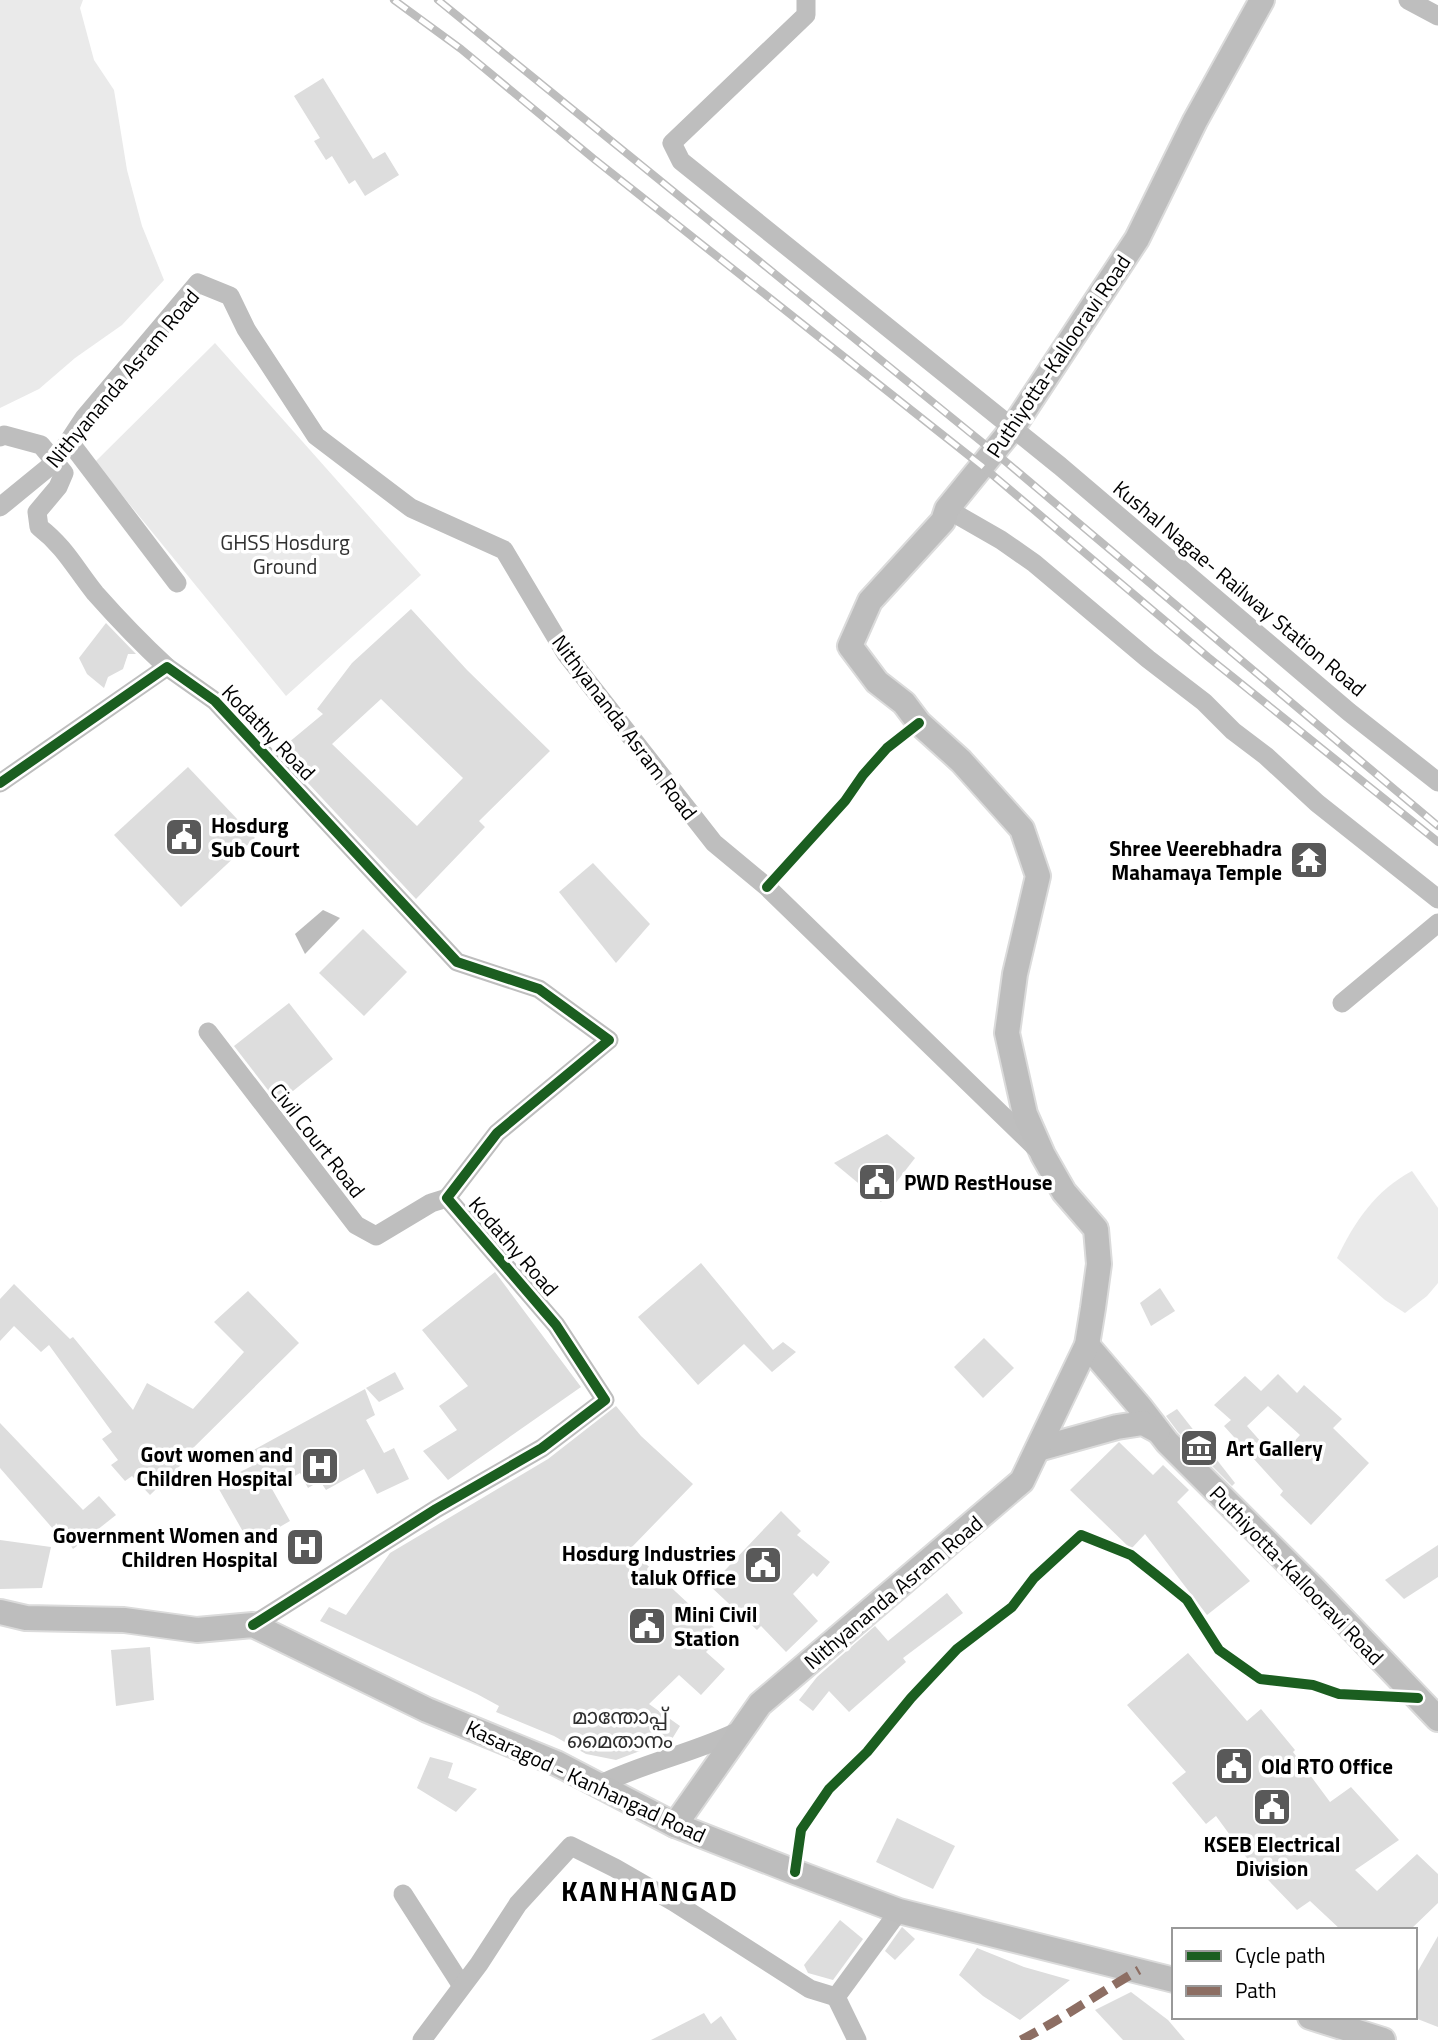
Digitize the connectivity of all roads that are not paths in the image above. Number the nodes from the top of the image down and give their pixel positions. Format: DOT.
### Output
graph roads {
  1 [pos="806,0"];
  2 [pos="1262,0"];
  3 [pos="1408,0"];
  4 [pos="1438,16"];
  5 [pos="1012,429"];
  6 [pos="0,437"];
  7 [pos="69,441"];
  8 [pos="55,462"];
  9 [pos="0,508"];
  10 [pos="947,509"];
  11 [pos="177,583"];
  12 [pos="167,667"];
  13 [pos="1438,782"];
  14 [pos="0,783"];
  15 [pos="1438,899"];
  16 [pos="1438,923"];
  17 [pos="1342,1003"];
  18 [pos="208,1032"];
  19 [pos="1043,1155"];
  20 [pos="447,1198"];
  21 [pos="1087,1345"];
  22 [pos="1158,1431"];
  23 [pos="1038,1449"];
  24 [pos="0,1612"];
  25 [pos="253,1625"];
  26 [pos="1438,1719"];
  27 [pos="742,1730"];
  28 [pos="599,1785"];
  29 [pos="675,1825"];
  30 [pos="402,1894"];
  31 [pos="899,1911"];
  32 [pos="1172,1979"];
  33 [pos="463,1986"];
  34 [pos="836,1997"];
  35 [pos="1316,2019"];
  36 [pos="422,2040"];
  37 [pos="858,2040"];
  38 [pos="1383,2040"];
  1 -- 5 [label="street, Kushal Nagae- Railway Station Road"];
  2 -- 5 [label="main road, Puthiyotta-Kallooravi Road"];
  3 -- 4 [label="street"];
  5 -- 10 [label="main road, Puthiyotta-Kallooravi Road"];
  5 -- 13 [label="street, Kushal Nagae- Railway Station Road"];
  6 -- 8 [label="street"];
  7 -- 8 [label="street, Nithyananda Asram Road"];
  7 -- 11 [label="street"];
  7 -- 19 [label="street, Nithyananda Asram Road"];
  8 -- 9 [label="street, Nithyananda Asram Road"];
  8 -- 12 [label="street"];
  10 -- 15 [label="street"];
  10 -- 19 [label="main road, Puthiyotta-Kallooravi Road"];
  12 -- 14 [label="street"];
  12 -- 20 [label="street, Kodathy Road"];
  16 -- 17 [label="street"];
  18 -- 20 [label="street, Civil Court Road"];
  19 -- 21 [label="main road, Puthiyotta-Kallooravi Road"];
  20 -- 25 [label="street, Kodathy Road"];
  21 -- 22 [label="main road, Puthiyotta-Kallooravi Road"];
  21 -- 23 [label="main road, Nithyananda Asram Road"];
  22 -- 23 [label="main road"];
  22 -- 26 [label="main road, Puthiyotta-Kallooravi Road"];
  23 -- 27 [label="main road, Nithyananda Asram Road"];
  24 -- 25 [label="main road"];
  25 -- 28 [label="main road, Kasaragod - Kanhangad Road"];
  27 -- 28 [label="street"];
  27 -- 29 [label="main road, Nithyananda Asram Road"];
  28 -- 29 [label="main road, Kasaragod - Kanhangad Road"];
  29 -- 31 [label="main road, Kasaragod - Kanhangad Road"];
  30 -- 33 [label="street"];
  31 -- 32 [label="main road, Kasaragod - Kanhangad Road"];
  31 -- 34 [label="street"];
  33 -- 34 [label="street"];
  33 -- 36 [label="street"];
  34 -- 37 [label="street"];
  35 -- 38 [label="main road"];
}
